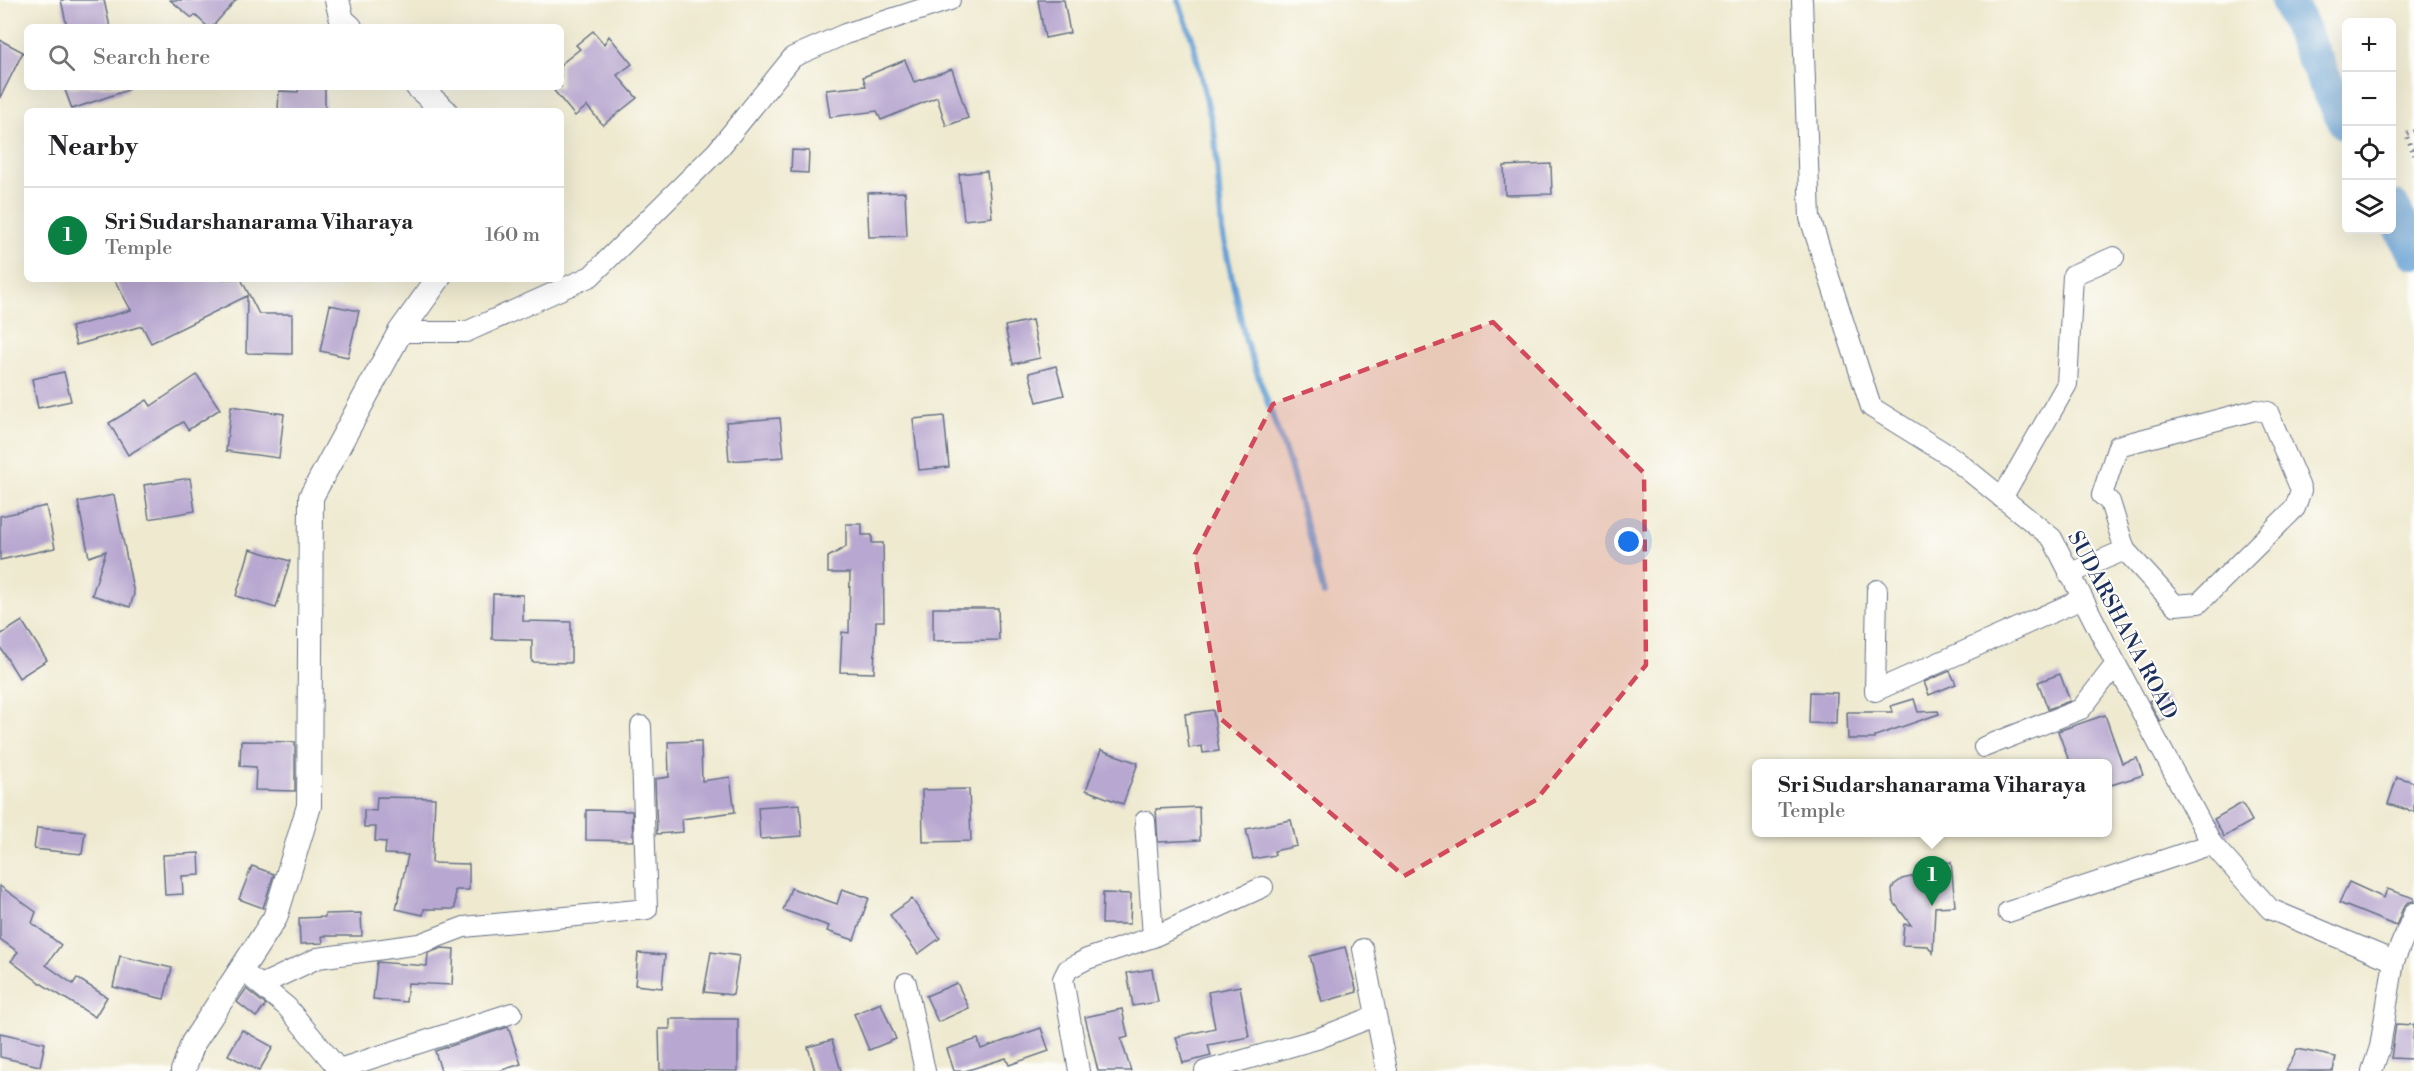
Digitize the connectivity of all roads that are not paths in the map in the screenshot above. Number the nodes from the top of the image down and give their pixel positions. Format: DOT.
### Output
graph roads {
  1 [pos="337,0"];
  2 [pos="950,0"];
  3 [pos="1802,0"];
  4 [pos="347,24"];
  5 [pos="421,90"];
  6 [pos="442,108"];
  7 [pos="2114,257"];
  8 [pos="436,282"];
  9 [pos="400,332"];
  10 [pos="2002,498"];
  11 [pos="2125,550"];
  12 [pos="2070,574"];
  13 [pos="1877,590"];
  14 [pos="2082,599"];
  15 [pos="2116,664"];
  16 [pos="641,726"];
  17 [pos="1984,747"];
  18 [pos="1145,821"];
  19 [pos="2212,844"];
  20 [pos="1263,887"];
  21 [pos="2008,912"];
  22 [pos="2414,914"];
  23 [pos="1153,937"];
  24 [pos="1363,949"];
  25 [pos="2394,961"];
  26 [pos="242,969"];
  27 [pos="906,983"];
  28 [pos="261,985"];
  29 [pos="512,1013"];
  30 [pos="1375,1016"];
  31 [pos="339,1070"];
  32 [pos="183,1071"];
  33 [pos="926,1071"];
  34 [pos="1079,1071"];
  35 [pos="1205,1071"];
  36 [pos="1387,1071"];
  37 [pos="2372,1071"];
  1 -- 4 [label="street"];
  2 -- 9 [label="street"];
  3 -- 10 [label="street, SUDARSHANA ROAD"];
  5 -- 6 [label="street"];
  7 -- 10 [label="street"];
  8 -- 9 [label="street"];
  9 -- 26 [label="street"];
  10 -- 12 [label="street, SUDARSHANA ROAD"];
  11 -- 11 [label="street"];
  11 -- 12 [label="street"];
  12 -- 14 [label="street, SUDARSHANA ROAD"];
  13 -- 14 [label="street"];
  14 -- 15 [label="street, SUDARSHANA ROAD"];
  15 -- 17 [label="street"];
  15 -- 19 [label="street, SUDARSHANA ROAD"];
  16 -- 28 [label="street"];
  18 -- 23 [label="street"];
  19 -- 21 [label="street"];
  19 -- 25 [label="street, SUDARSHANA ROAD"];
  20 -- 23 [label="street"];
  22 -- 25 [label="street"];
  23 -- 34 [label="street"];
  24 -- 30 [label="street"];
  25 -- 37 [label="street"];
  26 -- 28 [label="street"];
  26 -- 32 [label="street"];
  27 -- 33 [label="street"];
  28 -- 31 [label="street"];
  29 -- 31 [label="street"];
  30 -- 35 [label="street"];
  30 -- 36 [label="street"];
}
